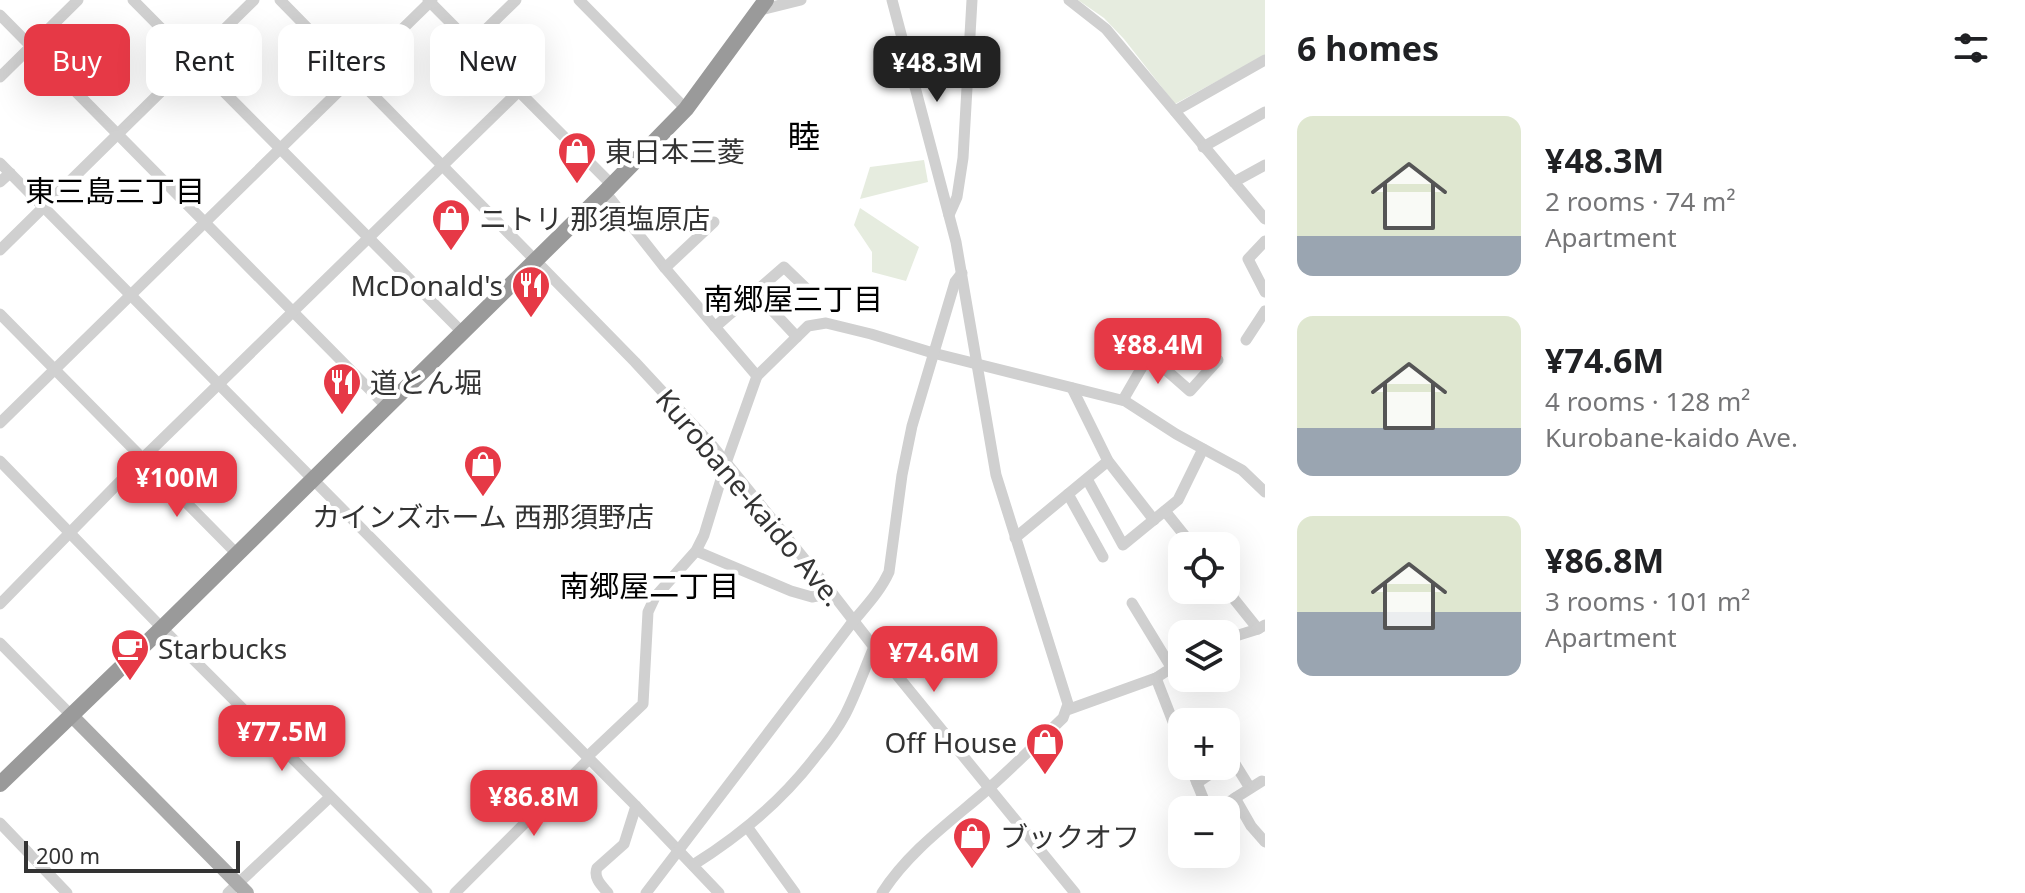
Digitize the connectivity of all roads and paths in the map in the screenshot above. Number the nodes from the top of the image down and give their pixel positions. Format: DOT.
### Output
graph roads {
  1 [pos="78,0"];
  2 [pos="133,0"];
  3 [pos="254,0"];
  4 [pos="280,0"];
  5 [pos="516,0"];
  6 [pos="579,0"];
  7 [pos="801,0"];
  8 [pos="892,0"];
  9 [pos="972,0"];
  10 [pos="1069,0"];
  11 [pos="430,1"];
  12 [pos="763,5"];
  13 [pos="0,15"];
  14 [pos="53,24"];
  15 [pos="157,24"];
  16 [pos="229,24"];
  17 [pos="303,24"];
  18 [pos="408,24"];
  19 [pos="453,24"];
  20 [pos="491,24"];
  21 [pos="24,41"];
  22 [pos="24,53"];
  23 [pos="1265,60"];
  24 [pos="0,77"];
  25 [pos="80,96"];
  26 [pos="156,96"];
  27 [pos="228,96"];
  28 [pos="336,96"];
  29 [pos="373,96"];
  30 [pos="514,96"];
  31 [pos="522,96"];
  32 [pos="686,109"];
  33 [pos="1175,111"];
  34 [pos="1265,112"];
  35 [pos="118,134"];
  36 [pos="1203,147"];
  37 [pos="281,149"];
  38 [pos="0,163"];
  39 [pos="1265,165"];
  40 [pos="442,166"];
  41 [pos="961,168"];
  42 [pos="937,170"];
  43 [pos="10,173"];
  44 [pos="0,182"];
  45 [pos="1234,182"];
  46 [pos="609,189"];
  47 [pos="43,207"];
  48 [pos="1263,214"];
  49 [pos="949,216"];
  50 [pos="714,222"];
  51 [pos="205,224"];
  52 [pos="369,239"];
  53 [pos="1265,241"];
  54 [pos="0,250"];
  55 [pos="535,261"];
  56 [pos="665,268"];
  57 [pos="962,273"];
  58 [pos="755,292"];
  59 [pos="1265,292"];
  60 [pos="131,295"];
  61 [pos="814,296"];
  62 [pos="1265,311"];
  63 [pos="293,313"];
  64 [pos="0,314"];
  65 [pos="715,327"];
  66 [pos="462,332"];
  67 [pos="797,337"];
  68 [pos="1246,340"];
  69 [pos="933,353"];
  70 [pos="1149,355"];
  71 [pos="976,364"];
  72 [pos="54,370"];
  73 [pos="757,376"];
  74 [pos="218,385"];
  75 [pos="1072,388"];
  76 [pos="1123,400"];
  77 [pos="387,407"];
  78 [pos="0,423"];
  79 [pos="1203,449"];
  80 [pos="142,459"];
  81 [pos="0,461"];
  82 [pos="1108,461"];
  83 [pos="726,463"];
  84 [pos="1087,479"];
  85 [pos="313,480"];
  86 [pos="1265,492"];
  87 [pos="1068,494"];
  88 [pos="1165,511"];
  89 [pos="1154,520"];
  90 [pos="68,532"];
  91 [pos="1182,532"];
  92 [pos="1015,538"];
  93 [pos="696,551"];
  94 [pos="237,554"];
  95 [pos="1103,557"];
  96 [pos="832,593"];
  97 [pos="1132,603"];
  98 [pos="0,604"];
  99 [pos="1240,604"];
  100 [pos="854,620"];
  101 [pos="1262,627"];
  102 [pos="162,628"];
  103 [pos="1240,634"];
  104 [pos="0,643"];
  105 [pos="874,647"];
  106 [pos="1168,662"];
  107 [pos="1168,669"];
  108 [pos="1156,678"];
  109 [pos="1168,709"];
  110 [pos="1067,710"];
  111 [pos="71,715"];
  112 [pos="588,758"];
  113 [pos="1240,767"];
  114 [pos="1196,780"];
  115 [pos="1202,780"];
  116 [pos="1197,783"];
  117 [pos="0,784"];
  118 [pos="988,789"];
  119 [pos="1202,796"];
  120 [pos="1238,796"];
  121 [pos="330,797"];
  122 [pos="636,806"];
  123 [pos="1240,807"];
  124 [pos="0,823"];
  125 [pos="748,828"];
  126 [pos="1265,842"];
  127 [pos="679,850"];
  128 [pos="693,865"];
  129 [pos="237,890"];
  130 [pos="65,892"];
  131 [pos="427,893"];
  132 [pos="455,893"];
  133 [pos="608,893"];
  134 [pos="646,893"];
  135 [pos="719,893"];
  136 [pos="795,893"];
  137 [pos="882,893"];
  138 [pos="1075,893"];
  1 -- 14 [label="street"];
  2 -- 15 [label="street"];
  3 -- 16 [label="street"];
  4 -- 17 [label="street, Kurobane-kaido Ave."];
  5 -- 20 [label="street"];
  6 -- 32 [label="street"];
  7 -- 12 [label="street"];
  8 -- 42 [label="street"];
  9 -- 41 [label="street"];
  10 -- 33 [label="street"];
  11 -- 18 [label="street"];
  11 -- 19 [label="street"];
  12 -- 32 [label="highway"];
  13 -- 21 [label="street"];
  22 -- 24 [label="street"];
  23 -- 33 [label="street"];
  25 -- 35 [label="street"];
  26 -- 35 [label="street"];
  27 -- 37 [label="street"];
  28 -- 37 [label="street"];
  29 -- 40 [label="street, Kurobane-kaido Ave."];
  30 -- 40 [label="street"];
  31 -- 46 [label="street"];
  32 -- 46 [label="highway"];
  33 -- 36 [label="street"];
  34 -- 36 [label="street"];
  35 -- 47 [label="street"];
  35 -- 51 [label="street"];
  36 -- 45 [label="street"];
  37 -- 51 [label="street"];
  37 -- 52 [label="street"];
  38 -- 43 [label="street"];
  39 -- 45 [label="street"];
  40 -- 52 [label="street"];
  40 -- 55 [label="street, Kurobane-kaido Ave."];
  41 -- 42 [label="street"];
  41 -- 49 [label="street"];
  42 -- 49 [label="street"];
  43 -- 44 [label="street"];
  43 -- 47 [label="street"];
  45 -- 48 [label="street"];
  46 -- 55 [label="highway"];
  46 -- 56 [label="street"];
  47 -- 54 [label="street"];
  47 -- 60 [label="street"];
  49 -- 57 [label="street"];
  50 -- 56 [label="street"];
  51 -- 60 [label="street"];
  51 -- 63 [label="street"];
  52 -- 63 [label="street"];
  52 -- 66 [label="street"];
  53 -- 59 [label="street"];
  55 -- 66 [label="highway"];
  55 -- 83 [label="street, Kurobane-kaido Ave."];
  56 -- 65 [label="street"];
  57 -- 69 [label="street"];
  57 -- 71 [label="street"];
  58 -- 61 [label="street"];
  58 -- 65 [label="street"];
  58 -- 67 [label="street"];
  60 -- 72 [label="street"];
  60 -- 74 [label="street"];
  62 -- 68 [label="street"];
  63 -- 74 [label="street"];
  63 -- 77 [label="street"];
  64 -- 72 [label="street"];
  65 -- 73 [label="street"];
  66 -- 77 [label="highway"];
  67 -- 69 [label="street"];
  67 -- 73 [label="street"];
  69 -- 71 [label="street"];
  69 -- 100 [label="street"];
  70 -- 70 [label="street"];
  70 -- 76 [label="street"];
  71 -- 75 [label="street"];
  71 -- 92 [label="street"];
  72 -- 78 [label="street"];
  72 -- 80 [label="street"];
  73 -- 83 [label="street"];
  74 -- 80 [label="street"];
  74 -- 85 [label="street"];
  75 -- 76 [label="street"];
  75 -- 82 [label="street"];
  76 -- 79 [label="street"];
  77 -- 85 [label="highway"];
  79 -- 86 [label="street"];
  79 -- 88 [label="street"];
  80 -- 90 [label="street"];
  80 -- 94 [label="street"];
  81 -- 90 [label="street"];
  82 -- 84 [label="street"];
  82 -- 89 [label="street"];
  83 -- 93 [label="street"];
  83 -- 96 [label="street, Kurobane-kaido Ave."];
  84 -- 87 [label="street"];
  84 -- 89 [label="street"];
  85 -- 94 [label="highway"];
  85 -- 112 [label="street"];
  87 -- 92 [label="street"];
  87 -- 95 [label="street"];
  88 -- 89 [label="street"];
  88 -- 91 [label="street"];
  90 -- 98 [label="street"];
  90 -- 102 [label="street"];
  92 -- 110 [label="street"];
  93 -- 96 [label="street"];
  93 -- 112 [label="street"];
  94 -- 102 [label="highway"];
  96 -- 100 [label="street, Kurobane-kaido Ave."];
  97 -- 106 [label="street"];
  99 -- 101 [label="street"];
  100 -- 105 [label="street, Kurobane-kaido Ave."];
  100 -- 127 [label="street"];
  101 -- 103 [label="street"];
  102 -- 111 [label="highway"];
  102 -- 121 [label="street"];
  104 -- 111 [label="street"];
  105 -- 118 [label="street, Kurobane-kaido Ave."];
  105 -- 125 [label="street"];
  107 -- 108 [label="street"];
  108 -- 109 [label="street"];
  108 -- 110 [label="street"];
  110 -- 118 [label="street"];
  111 -- 117 [label="highway"];
  111 -- 129 [label="main road"];
  112 -- 122 [label="street"];
  112 -- 132 [label="street"];
  113 -- 120 [label="street"];
  114 -- 116 [label="street"];
  115 -- 116 [label="street"];
  116 -- 119 [label="street"];
  118 -- 137 [label="street"];
  118 -- 138 [label="street, Kurobane-kaido Ave."];
  121 -- 129 [label="street"];
  121 -- 131 [label="street"];
  122 -- 127 [label="street"];
  122 -- 133 [label="street"];
  123 -- 126 [label="street"];
  124 -- 130 [label="street"];
  125 -- 128 [label="street"];
  125 -- 136 [label="street"];
  127 -- 128 [label="street"];
  127 -- 134 [label="street"];
  128 -- 135 [label="street"];
}
